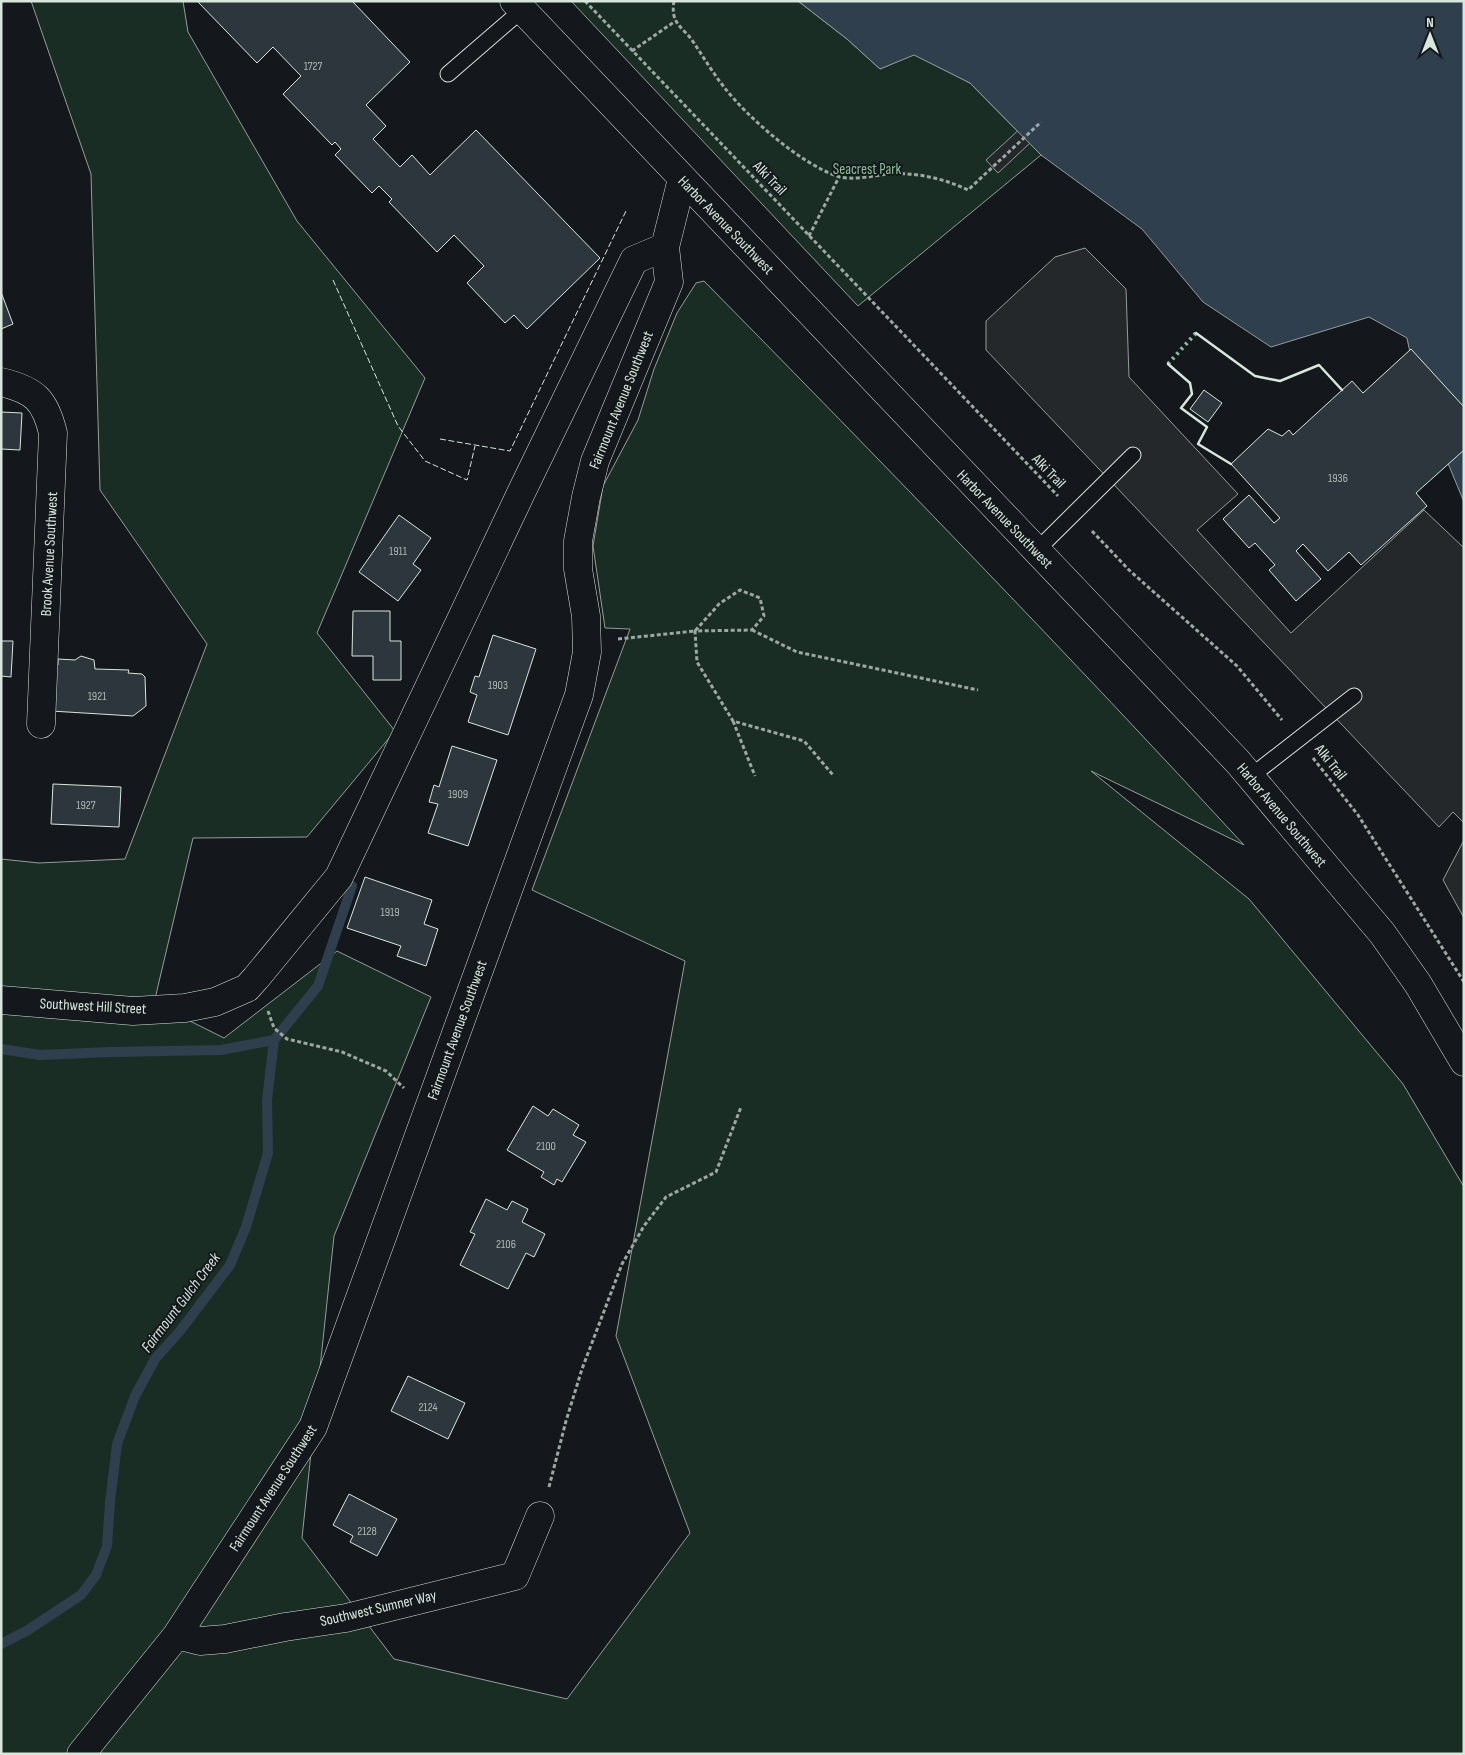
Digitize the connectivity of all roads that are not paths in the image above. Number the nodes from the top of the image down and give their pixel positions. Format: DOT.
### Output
graph roads {
  1 [pos="518,5"];
  2 [pos="448,74"];
  3 [pos="682,179"];
  4 [pos="666,247"];
  5 [pos="1,382"];
  6 [pos="1133,455"];
  7 [pos="1036,550"];
  8 [pos="1354,696"];
  9 [pos="41,724"];
  10 [pos="1250,777"];
  11 [pos="1,1000"];
  12 [pos="1464,1062"];
  13 [pos="540,1516"];
  14 [pos="177,1635"];
  15 [pos="81,1754"];
  1 -- 2 [label="lane"];
  1 -- 3 [label="street, Harbor Avenue Southwest"];
  3 -- 4 [label="street, Fairmount Avenue Southwest"];
  3 -- 7 [label="street, Harbor Avenue Southwest"];
  4 -- 11 [label="street, Southwest Hill Street"];
  4 -- 14 [label="street, Fairmount Avenue Southwest"];
  5 -- 9 [label="street, Brook Avenue Southwest"];
  6 -- 7 [label="lane"];
  7 -- 10 [label="street, Harbor Avenue Southwest"];
  8 -- 10 [label="lane"];
  10 -- 12 [label="street, Harbor Avenue Southwest"];
  13 -- 14 [label="street, Southwest Sumner Way"];
  14 -- 15 [label="street, Fairmount Avenue Southwest"];
}
